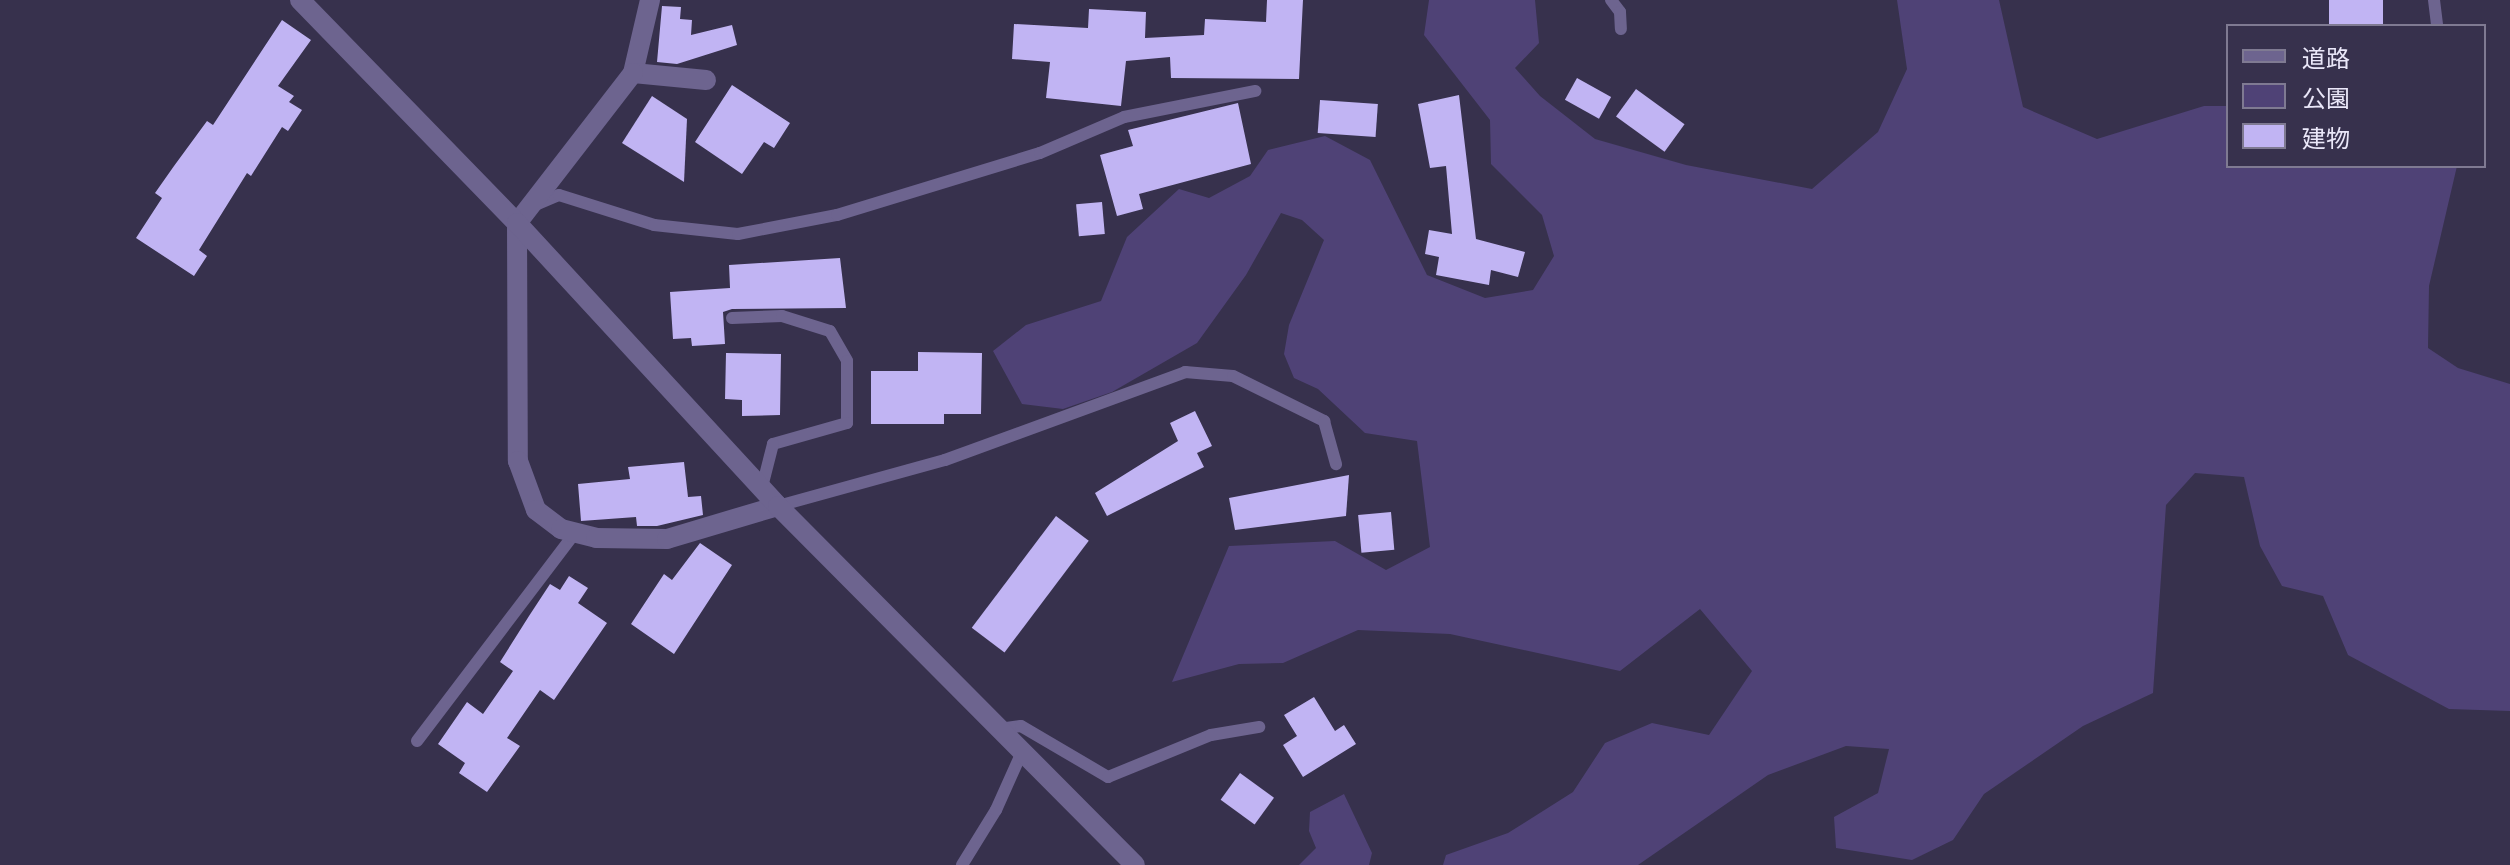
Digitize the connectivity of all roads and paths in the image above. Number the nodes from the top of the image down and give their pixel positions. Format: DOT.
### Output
graph roads {
  1 [pos="300,0"];
  2 [pos="650,0"];
  3 [pos="1611,0"];
  4 [pos="2434,0"];
  5 [pos="2437,24"];
  6 [pos="1621,29"];
  7 [pos="633,73"];
  8 [pos="706,80"];
  9 [pos="1255,91"];
  10 [pos="533,206"];
  11 [pos="517,223"];
  12 [pos="732,318"];
  13 [pos="1336,464"];
  14 [pos="762,487"];
  15 [pos="778,506"];
  16 [pos="575,533"];
  17 [pos="1259,727"];
  18 [pos="999,729"];
  19 [pos="417,741"];
  20 [pos="1022,752"];
  21 [pos="962,865"];
  22 [pos="1135,865"];
  1 -- 11 [label="street"];
  2 -- 7 [label="street"];
  3 -- 6 [label="lane"];
  4 -- 5 [label="lane"];
  7 -- 8 [label="street"];
  7 -- 10 [label="street"];
  9 -- 10 [label="lane"];
  10 -- 11 [label="street"];
  11 -- 14 [label="street"];
  11 -- 16 [label="street"];
  12 -- 14 [label="lane"];
  13 -- 15 [label="lane"];
  14 -- 15 [label="street"];
  15 -- 16 [label="street"];
  15 -- 18 [label="street"];
  16 -- 19 [label="lane"];
  17 -- 18 [label="lane"];
  18 -- 20 [label="street"];
  20 -- 21 [label="lane"];
  20 -- 22 [label="street"];
}
